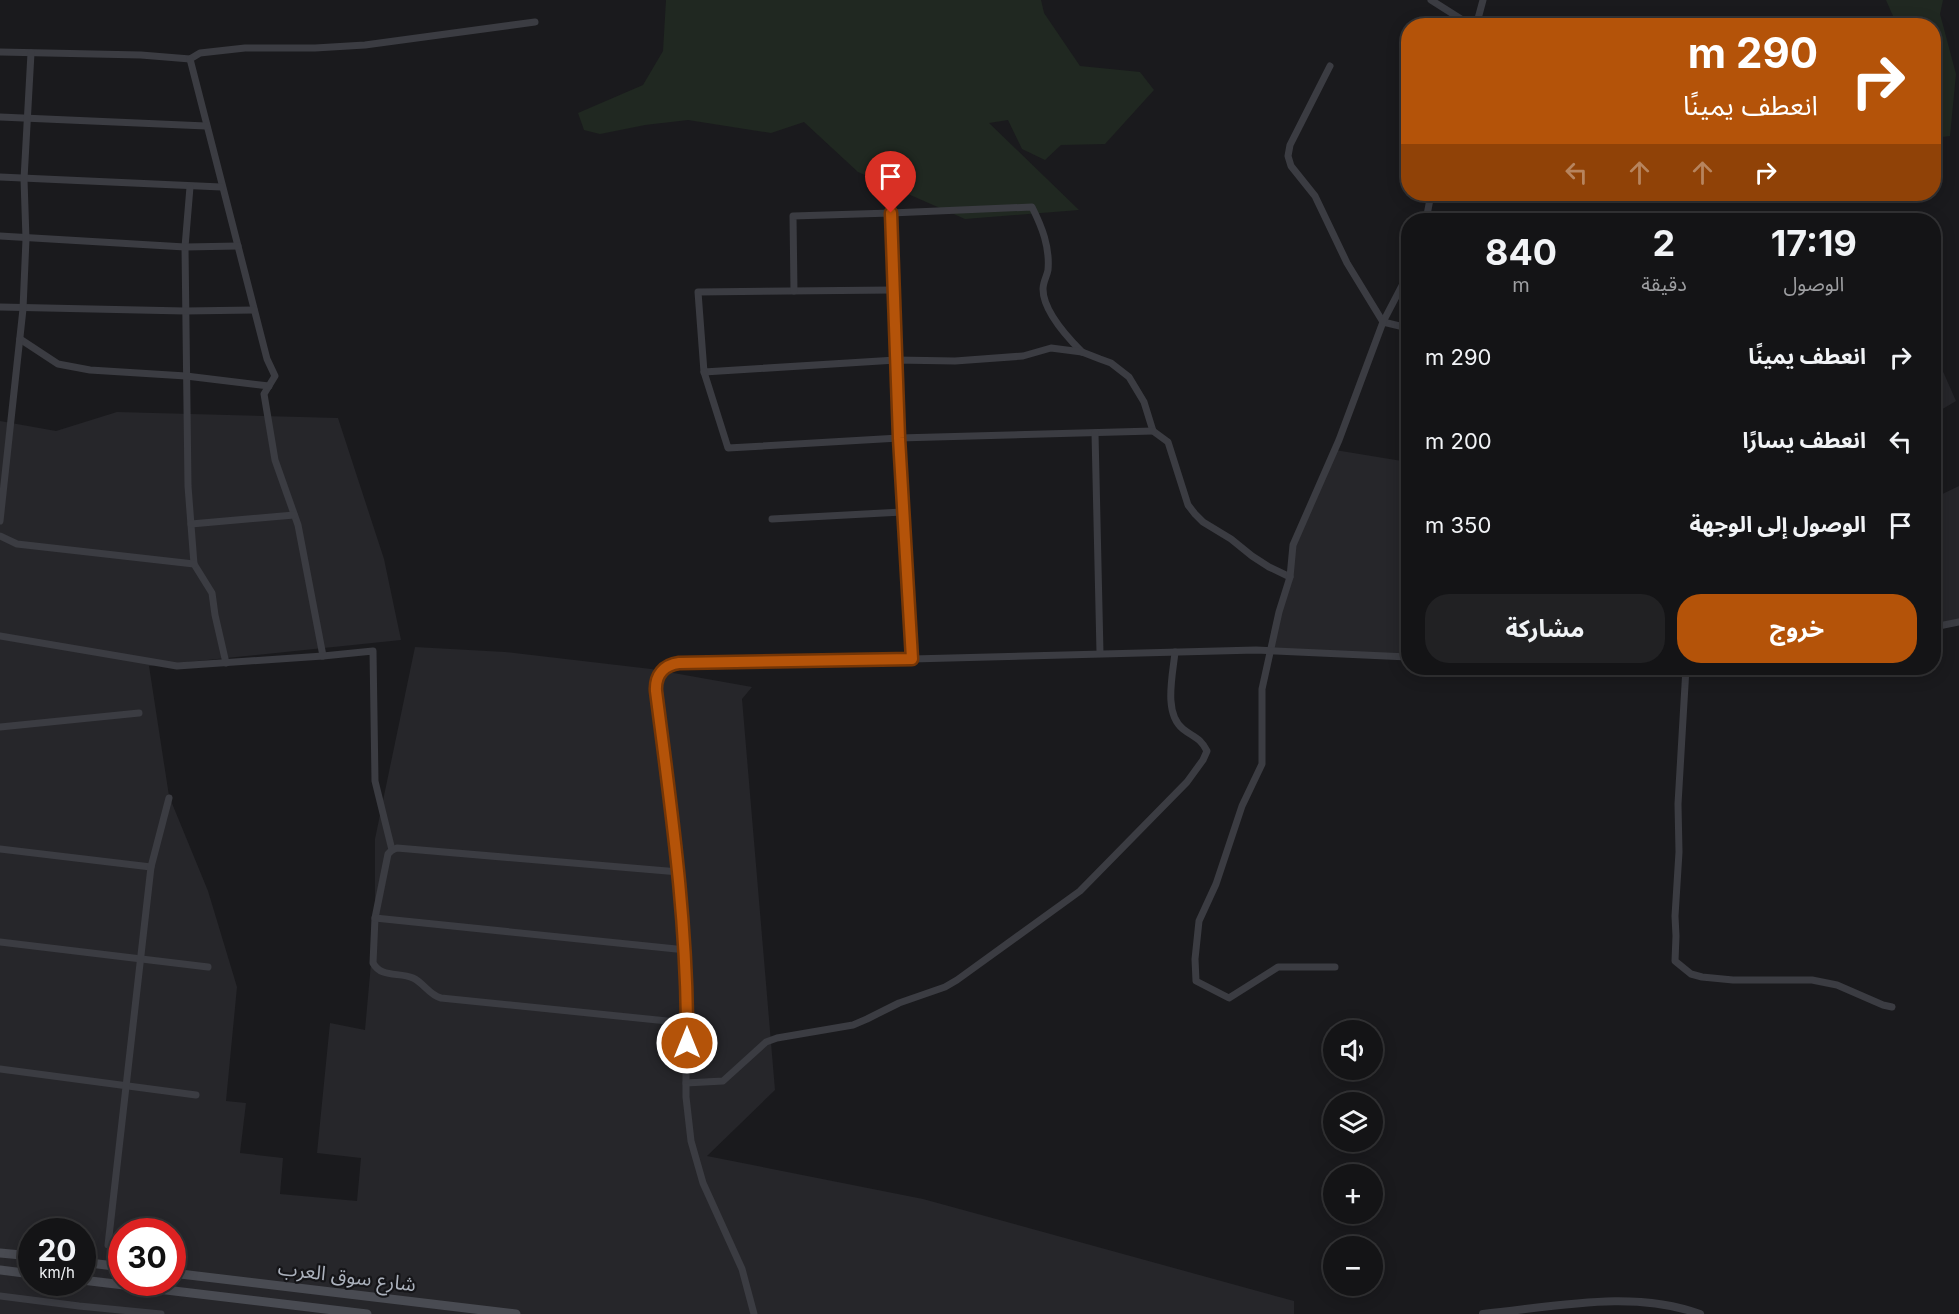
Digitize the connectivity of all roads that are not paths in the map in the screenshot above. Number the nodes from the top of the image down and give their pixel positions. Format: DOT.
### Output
graph roads {
  1 [pos="1431,0"];
  2 [pos="1483,0"];
  3 [pos="1462,18"];
  4 [pos="1477,18"];
  5 [pos="535,22"];
  6 [pos="0,52"];
  7 [pos="32,53"];
  8 [pos="190,59"];
  9 [pos="1330,66"];
  10 [pos="0,117"];
  11 [pos="28,118"];
  12 [pos="207,126"];
  13 [pos="0,177"];
  14 [pos="24,179"];
  15 [pos="190,187"];
  16 [pos="221,187"];
  17 [pos="891,213"];
  18 [pos="0,236"];
  19 [pos="26,239"];
  20 [pos="238,246"];
  21 [pos="185,247"];
  22 [pos="1401,287"];
  23 [pos="893,290"];
  24 [pos="794,291"];
  25 [pos="0,307"];
  26 [pos="23,309"];
  27 [pos="254,310"];
  28 [pos="185,311"];
  29 [pos="1383,322"];
  30 [pos="1401,326"];
  31 [pos="20,339"];
  32 [pos="1082,352"];
  33 [pos="896,360"];
  34 [pos="704,372"];
  35 [pos="186,376"];
  36 [pos="269,386"];
  37 [pos="1153,431"];
  38 [pos="1095,433"];
  39 [pos="899,438"];
  40 [pos="902,512"];
  41 [pos="294,515"];
  42 [pos="772,519"];
  43 [pos="0,521"];
  44 [pos="191,525"];
  45 [pos="0,536"];
  46 [pos="194,564"];
  47 [pos="1290,576"];
  48 [pos="1959,622"];
  49 [pos="1941,626"];
  50 [pos="0,636"];
  51 [pos="1272,650"];
  52 [pos="1175,652"];
  53 [pos="1100,653"];
  54 [pos="323,657"];
  55 [pos="1401,657"];
  56 [pos="912,659"];
  57 [pos="226,663"];
  58 [pos="1686,675"];
  59 [pos="139,713"];
  60 [pos="0,727"];
  61 [pos="169,798"];
  62 [pos="0,849"];
  63 [pos="392,850"];
  64 [pos="151,867"];
  65 [pos="679,872"];
  66 [pos="375,918"];
  67 [pos="0,942"];
  68 [pos="686,950"];
  69 [pos="142,959"];
  70 [pos="208,967"];
  71 [pos="1335,967"];
  72 [pos="1892,1007"];
  73 [pos="687,1023"];
  74 [pos="0,1069"];
  75 [pos="686,1083"];
  76 [pos="128,1084"];
  77 [pos="196,1095"];
  78 [pos="111,1218"];
  79 [pos="0,1253"];
  80 [pos="18,1255"];
  81 [pos="0,1270"];
  82 [pos="18,1272"];
  83 [pos="186,1275"];
  84 [pos="96,1282"];
  85 [pos="0,1296"];
  86 [pos="79,1310"];
  87 [pos="161,1314"];
  88 [pos="367,1314"];
  89 [pos="516,1314"];
  90 [pos="753,1314"];
  91 [pos="1483,1314"];
  92 [pos="1701,1314"];
  1 -- 3 [label="street"];
  2 -- 4 [label="street"];
  5 -- 8 [label="street"];
  6 -- 7 [label="street"];
  7 -- 8 [label="street"];
  7 -- 11 [label="street"];
  8 -- 12 [label="street"];
  9 -- 29 [label="street"];
  10 -- 11 [label="street"];
  11 -- 12 [label="street"];
  11 -- 14 [label="street"];
  12 -- 16 [label="street"];
  13 -- 14 [label="street"];
  14 -- 15 [label="street"];
  14 -- 19 [label="street"];
  15 -- 16 [label="street"];
  15 -- 21 [label="street"];
  16 -- 20 [label="street"];
  17 -- 23 [label="street"];
  17 -- 24 [label="street"];
  17 -- 32 [label="street"];
  18 -- 19 [label="street"];
  19 -- 21 [label="street"];
  19 -- 26 [label="street"];
  20 -- 21 [label="street"];
  20 -- 27 [label="street"];
  21 -- 28 [label="street"];
  22 -- 29 [label="street"];
  23 -- 24 [label="street"];
  23 -- 33 [label="street"];
  24 -- 34 [label="street"];
  25 -- 26 [label="street"];
  26 -- 28 [label="street"];
  26 -- 31 [label="street"];
  27 -- 28 [label="street"];
  27 -- 36 [label="street"];
  28 -- 35 [label="street"];
  29 -- 30 [label="street"];
  29 -- 47 [label="street"];
  31 -- 35 [label="street"];
  31 -- 43 [label="street"];
  32 -- 33 [label="street"];
  32 -- 37 [label="street"];
  33 -- 34 [label="street"];
  33 -- 39 [label="street"];
  34 -- 39 [label="street"];
  35 -- 36 [label="street"];
  35 -- 44 [label="street"];
  36 -- 41 [label="street"];
  37 -- 38 [label="street"];
  37 -- 47 [label="street"];
  38 -- 39 [label="street"];
  38 -- 53 [label="street"];
  39 -- 40 [label="street"];
  40 -- 42 [label="street"];
  40 -- 56 [label="street"];
  41 -- 44 [label="street"];
  41 -- 54 [label="street"];
  44 -- 46 [label="street"];
  45 -- 46 [label="street"];
  46 -- 57 [label="street"];
  47 -- 51 [label="street"];
  48 -- 49 [label="street"];
  50 -- 57 [label="street"];
  51 -- 52 [label="street"];
  51 -- 55 [label="street"];
  51 -- 71 [label="street"];
  52 -- 53 [label="street"];
  52 -- 75 [label="street"];
  53 -- 56 [label="street"];
  54 -- 57 [label="street"];
  54 -- 63 [label="street"];
  56 -- 65 [label="street"];
  58 -- 72 [label="street"];
  59 -- 60 [label="street"];
  61 -- 64 [label="street"];
  62 -- 64 [label="street"];
  63 -- 65 [label="street"];
  63 -- 66 [label="street"];
  64 -- 69 [label="street"];
  65 -- 68 [label="street"];
  66 -- 68 [label="street"];
  66 -- 73 [label="street"];
  67 -- 69 [label="street"];
  68 -- 73 [label="street"];
  69 -- 70 [label="street"];
  69 -- 76 [label="street"];
  73 -- 75 [label="street"];
  74 -- 76 [label="street"];
  75 -- 90 [label="street"];
  76 -- 77 [label="street"];
  76 -- 78 [label="street"];
  79 -- 80 [label="main road"];
  81 -- 82 [label="main road"];
  83 -- 89 [label="main road, شارع سوق العرب"];
  84 -- 88 [label="main road"];
  85 -- 86 [label="street"];
  86 -- 87 [label="street"];
  91 -- 92 [label="street"];
}
